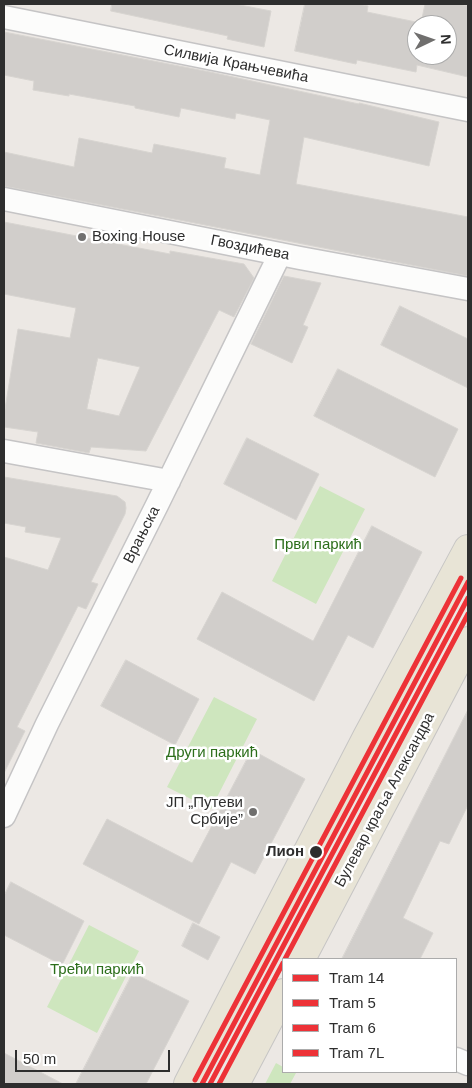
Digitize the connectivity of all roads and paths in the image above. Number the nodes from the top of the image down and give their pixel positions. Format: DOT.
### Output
graph roads {
  1 [pos="4,17"];
  2 [pos="468,110"];
  3 [pos="4,199"];
  4 [pos="280,254"];
  5 [pos="468,289"];
  6 [pos="4,451"];
  7 [pos="168,481"];
  8 [pos="468,549"];
  9 [pos="468,641"];
  10 [pos="4,816"];
  11 [pos="302,958"];
  12 [pos="282,994"];
  13 [pos="188,1084"];
  14 [pos="235,1084"];
  1 -- 2 [label="street, Силвија Крањчевића"];
  3 -- 4 [label="street, Гвоздићева"];
  4 -- 5 [label="street, Гвоздићева"];
  4 -- 7 [label="street, Врањска"];
  6 -- 7 [label="street"];
  7 -- 10 [label="street, Врањска"];
  8 -- 13 [label="main road"];
  9 -- 11 [label="main road, Булевар краља Александра"];
  12 -- 14 [label="main road"];
}
